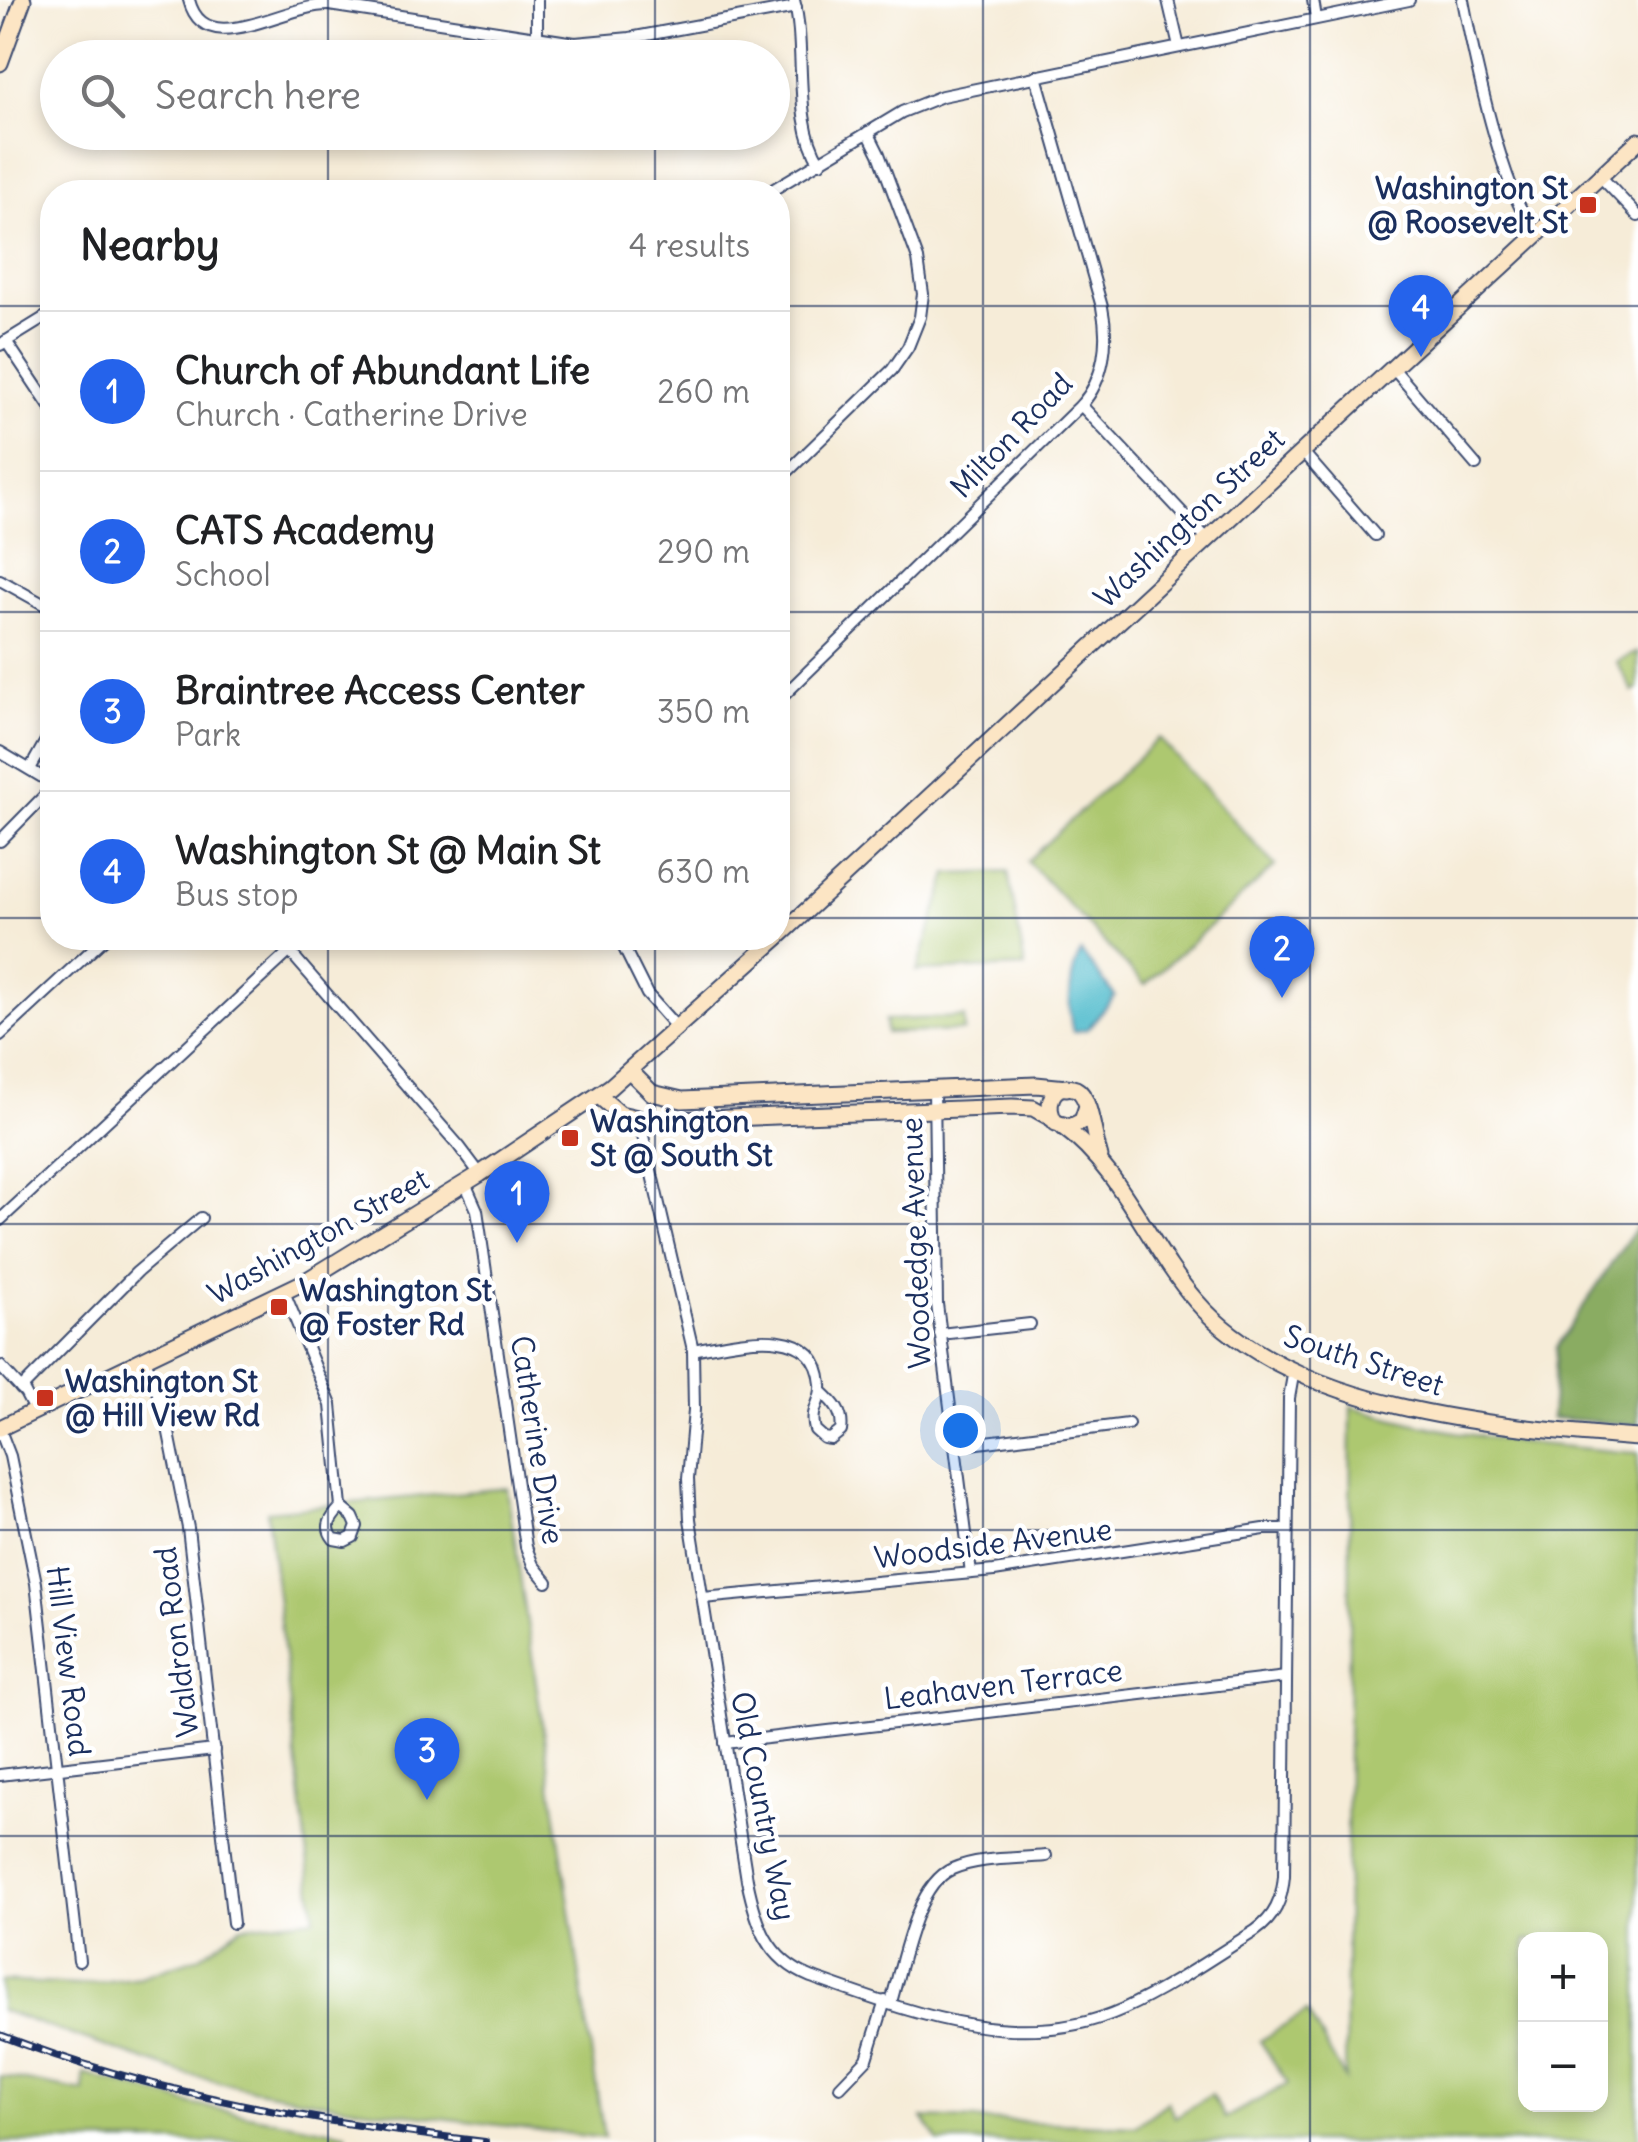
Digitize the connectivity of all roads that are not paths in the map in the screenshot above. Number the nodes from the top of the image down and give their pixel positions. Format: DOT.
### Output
graph roads {
  1 [pos="23,0"];
  2 [pos="188,0"];
  3 [pos="537,0"];
  4 [pos="1168,0"];
  5 [pos="1313,0"];
  6 [pos="1410,0"];
  7 [pos="1463,0"];
  8 [pos="795,4"];
  9 [pos="1316,18"];
  10 [pos="537,39"];
  11 [pos="547,40"];
  12 [pos="617,40"];
  13 [pos="1179,47"];
  14 [pos="0,63"];
  15 [pos="1036,76"];
  16 [pos="868,132"];
  17 [pos="1638,141"];
  18 [pos="820,163"];
  19 [pos="1600,176"];
  20 [pos="790,180"];
  21 [pos="1638,216"];
  22 [pos="1537,234"];
  23 [pos="40,320"];
  24 [pos="3,343"];
  25 [pos="1392,368"];
  26 [pos="40,394"];
  27 [pos="1081,405"];
  28 [pos="1302,451"];
  29 [pos="1476,465"];
  30 [pos="790,469"];
  31 [pos="1375,535"];
  32 [pos="1207,539"];
  33 [pos="0,580"];
  34 [pos="40,602"];
  35 [pos="790,689"];
  36 [pos="0,752"];
  37 [pos="40,752"];
  38 [pos="30,770"];
  39 [pos="40,777"];
  40 [pos="40,798"];
  41 [pos="0,842"];
  42 [pos="790,925"];
  43 [pos="92,950"];
  44 [pos="625,950"];
  45 [pos="763,950"];
  46 [pos="290,951"];
  47 [pos="678,1029"];
  48 [pos="0,1035"];
  49 [pos="630,1071"];
  50 [pos="1067,1088"];
  51 [pos="934,1089"];
  52 [pos="599,1096"];
  53 [pos="1088,1106"];
  54 [pos="935,1110"];
  55 [pos="642,1120"];
  56 [pos="1057,1122"];
  57 [pos="1104,1165"];
  58 [pos="473,1179"];
  59 [pos="202,1218"];
  60 [pos="0,1220"];
  61 [pos="284,1292"];
  62 [pos="1030,1324"];
  63 [pos="940,1334"];
  64 [pos="693,1350"];
  65 [pos="145,1359"];
  66 [pos="0,1366"];
  67 [pos="1294,1370"];
  68 [pos="21,1389"];
  69 [pos="822,1392"];
  70 [pos="35,1412"];
  71 [pos="1128,1424"];
  72 [pos="0,1429"];
  73 [pos="1638,1438"];
  74 [pos="955,1446"];
  75 [pos="341,1508"];
  76 [pos="1287,1529"];
  77 [pos="971,1573"];
  78 [pos="547,1582"];
  79 [pos="703,1598"];
  80 [pos="1286,1677"];
  81 [pos="725,1743"];
  82 [pos="214,1750"];
  83 [pos="58,1768"];
  84 [pos="0,1775"];
  85 [pos="1046,1856"];
  86 [pos="233,1923"];
  87 [pos="79,1961"];
  88 [pos="888,2002"];
  89 [pos="840,2087"];
  1 -- 14 [label="main road"];
  2 -- 10 [label="street"];
  3 -- 10 [label="street"];
  4 -- 13 [label="street"];
  5 -- 9 [label="street"];
  6 -- 9 [label="street"];
  7 -- 22 [label="street"];
  8 -- 12 [label="street"];
  8 -- 18 [label="street"];
  9 -- 13 [label="street"];
  10 -- 11 [label="street"];
  13 -- 15 [label="street"];
  15 -- 16 [label="street"];
  15 -- 27 [label="street, Milton Road"];
  16 -- 18 [label="street"];
  16 -- 30 [label="street"];
  17 -- 19 [label="main road, Washington Street"];
  18 -- 20 [label="street"];
  19 -- 21 [label="street"];
  19 -- 22 [label="main road, Washington Street"];
  22 -- 25 [label="main road, Washington Street"];
  23 -- 24 [label="street"];
  24 -- 26 [label="street"];
  25 -- 28 [label="main road, Washington Street"];
  25 -- 29 [label="street"];
  27 -- 32 [label="street"];
  27 -- 35 [label="street, Milton Road"];
  28 -- 31 [label="street"];
  28 -- 32 [label="main road, Washington Street"];
  32 -- 42 [label="main road, Washington Street"];
  33 -- 34 [label="street"];
  36 -- 38 [label="street"];
  37 -- 38 [label="street"];
  38 -- 39 [label="street"];
  40 -- 41 [label="street"];
  43 -- 48 [label="street"];
  44 -- 47 [label="street"];
  45 -- 47 [label="main road, Washington Street"];
  46 -- 58 [label="street"];
  46 -- 60 [label="street"];
  47 -- 49 [label="main road, Washington Street"];
  49 -- 51 [label="main road"];
  49 -- 52 [label="main road, Washington Street"];
  50 -- 51 [label="main road"];
  50 -- 53 [label="main road"];
  50 -- 56 [label="main road"];
  51 -- 54 [label="street, Woodedge Avenue"];
  52 -- 55 [label="main road"];
  52 -- 58 [label="main road, Washington Street"];
  53 -- 56 [label="main road"];
  53 -- 57 [label="main road, South Street"];
  54 -- 55 [label="main road, South Street"];
  54 -- 56 [label="main road, South Street"];
  54 -- 63 [label="street, Woodedge Avenue"];
  55 -- 64 [label="street, Old Country Way"];
  56 -- 57 [label="main road, South Street"];
  57 -- 67 [label="main road, South Street"];
  58 -- 61 [label="main road, Washington Street"];
  58 -- 78 [label="street, Catherine Drive"];
  59 -- 68 [label="street"];
  61 -- 65 [label="main road, Washington Street"];
  61 -- 75 [label="street"];
  62 -- 63 [label="street"];
  63 -- 74 [label="street, Woodedge Avenue"];
  64 -- 69 [label="street"];
  64 -- 79 [label="street, Old Country Way"];
  65 -- 70 [label="main road, Washington Street"];
  65 -- 82 [label="street, Waldron Road"];
  66 -- 68 [label="street"];
  67 -- 73 [label="main road, South Street"];
  67 -- 76 [label="street, Old Country Way"];
  68 -- 70 [label="street"];
  70 -- 72 [label="main road, Washington Street"];
  71 -- 74 [label="street"];
  72 -- 83 [label="street, Hill View Road"];
  74 -- 77 [label="street, Woodedge Avenue"];
  76 -- 77 [label="street, Woodside Avenue"];
  76 -- 80 [label="street, Old Country Way"];
  77 -- 79 [label="street, Woodside Avenue"];
  79 -- 81 [label="street, Old Country Way"];
  80 -- 81 [label="street, Leahaven Terrace"];
  80 -- 88 [label="street, Old Country Way"];
  81 -- 88 [label="street, Old Country Way"];
  82 -- 83 [label="street"];
  82 -- 86 [label="street, Waldron Road"];
  83 -- 84 [label="street"];
  83 -- 87 [label="street, Hill View Road"];
  85 -- 88 [label="street"];
  88 -- 89 [label="street"];
}
